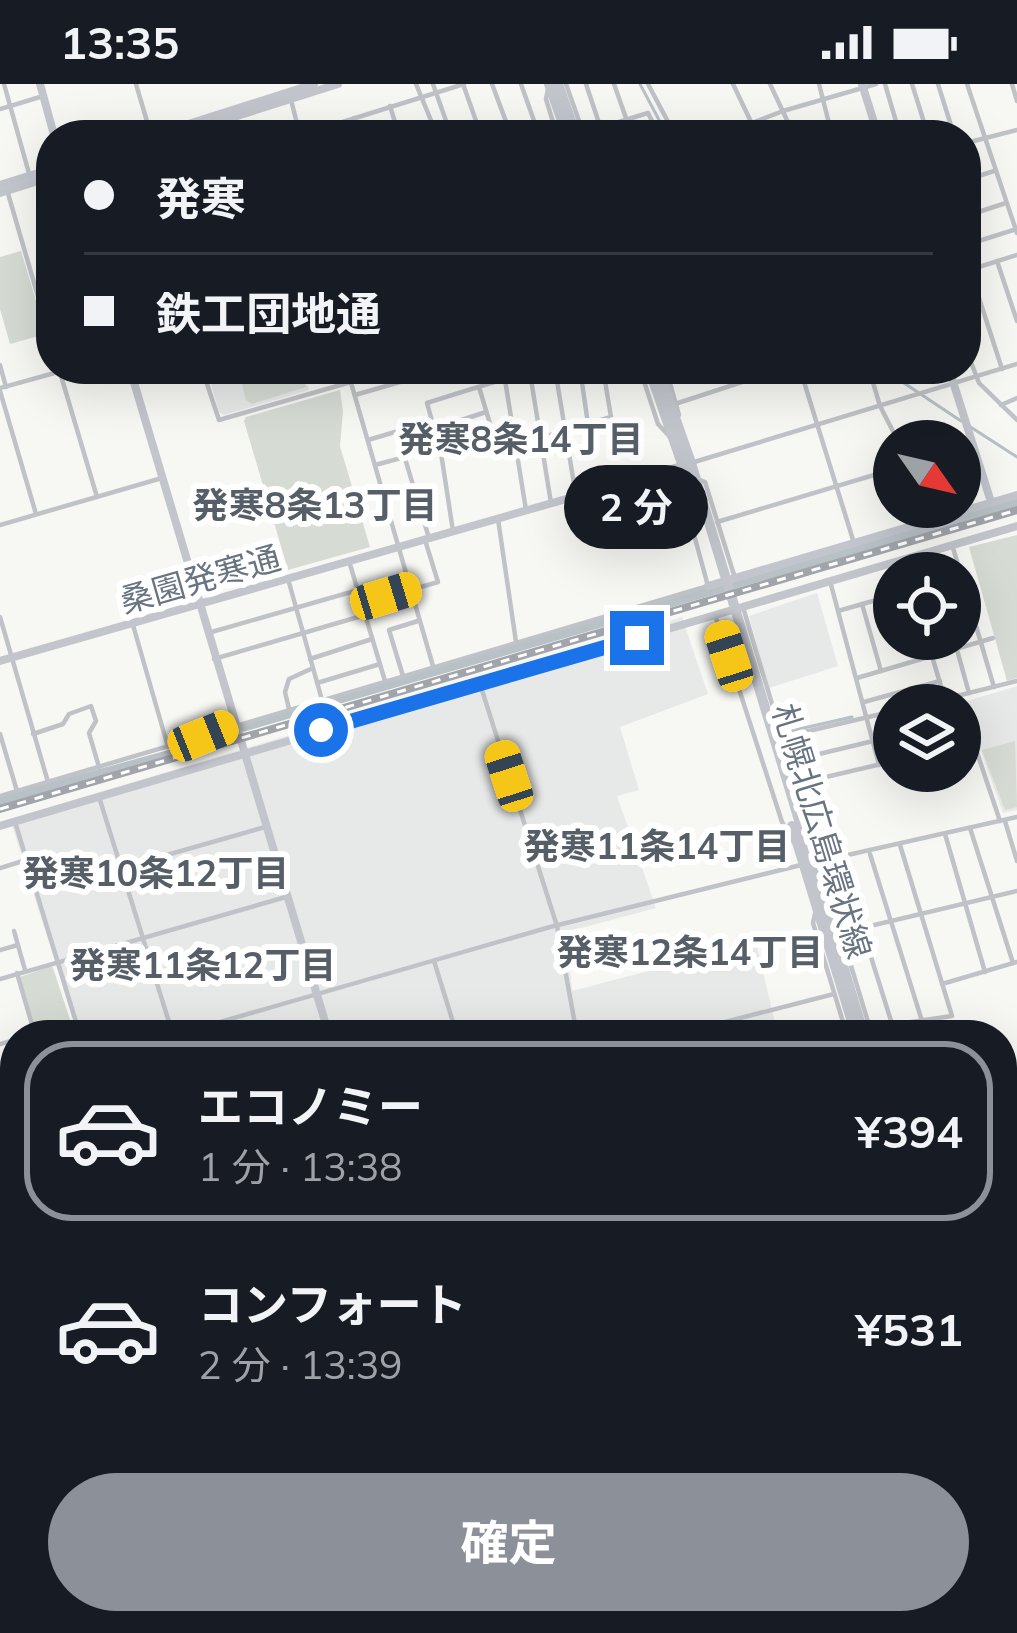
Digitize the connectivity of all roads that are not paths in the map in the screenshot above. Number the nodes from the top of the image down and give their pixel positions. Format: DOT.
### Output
graph roads {
  1 [pos="4,84"];
  2 [pos="40,84"];
  3 [pos="136,84"];
  4 [pos="314,84"];
  5 [pos="338,84"];
  6 [pos="416,84"];
  7 [pos="463,84"];
  8 [pos="492,84"];
  9 [pos="521,84"];
  10 [pos="556,84"];
  11 [pos="586,84"];
  12 [pos="614,84"];
  13 [pos="648,84"];
  14 [pos="733,84"];
  15 [pos="770,84"];
  16 [pos="819,84"];
  17 [pos="876,84"];
  18 [pos="885,84"];
  19 [pos="912,84"];
  20 [pos="938,84"];
  21 [pos="967,84"];
  22 [pos="1012,84"];
  23 [pos="863,86"];
  24 [pos="435,88"];
  25 [pos="289,92"];
  26 [pos="43,96"];
  27 [pos="421,96"];
  28 [pos="822,100"];
  29 [pos="1017,100"];
  30 [pos="10,106"];
  31 [pos="390,106"];
  32 [pos="0,110"];
  33 [pos="783,111"];
  34 [pos="232,113"];
  35 [pos="354,118"];
  36 [pos="626,119"];
  37 [pos="50,120"];
  38 [pos="148,120"];
  39 [pos="207,120"];
  40 [pos="215,120"];
  41 [pos="234,120"];
  42 [pos="347,120"];
  43 [pos="394,120"];
  44 [pos="431,120"];
  45 [pos="447,120"];
  46 [pos="476,120"];
  47 [pos="505,120"];
  48 [pos="534,120"];
  49 [pos="552,120"];
  50 [pos="571,120"];
  51 [pos="598,120"];
  52 [pos="652,120"];
  53 [pos="667,120"];
  54 [pos="750,120"];
  55 [pos="762,120"];
  56 [pos="787,120"];
  57 [pos="828,120"];
  58 [pos="873,120"];
  59 [pos="896,120"];
  60 [pos="923,120"];
  61 [pos="949,120"];
  62 [pos="978,120"];
  63 [pos="1017,130"];
  64 [pos="981,131"];
  65 [pos="983,138"];
  66 [pos="994,171"];
  67 [pos="981,175"];
  68 [pos="36,177"];
  69 [pos="30,179"];
  70 [pos="2,189"];
  71 [pos="1006,203"];
  72 [pos="981,211"];
  73 [pos="1016,230"];
  74 [pos="981,240"];
  75 [pos="1017,255"];
  76 [pos="997,261"];
  77 [pos="981,266"];
  78 [pos="36,291"];
  79 [pos="981,308"];
  80 [pos="1017,321"];
  81 [pos="1017,364"];
  82 [pos="0,365"];
  83 [pos="1002,369"];
  84 [pos="981,375"];
  85 [pos="36,378"];
  86 [pos="981,383"];
  87 [pos="64,384"];
  88 [pos="134,384"];
  89 [pos="207,384"];
  90 [pos="344,384"];
  91 [pos="352,384"];
  92 [pos="392,384"];
  93 [pos="488,384"];
  94 [pos="506,384"];
  95 [pos="532,384"];
  96 [pos="558,384"];
  97 [pos="582,384"];
  98 [pos="606,384"];
  99 [pos="645,384"];
  100 [pos="661,384"];
  101 [pos="663,384"];
  102 [pos="667,384"];
  103 [pos="734,384"];
  104 [pos="805,384"];
  105 [pos="873,384"];
  106 [pos="950,384"];
  107 [pos="953,384"];
  108 [pos="388,385"];
  109 [pos="478,387"];
  110 [pos="2,389"];
  111 [pos="355,394"];
  112 [pos="1017,398"];
  113 [pos="678,403"];
  114 [pos="1001,405"];
  115 [pos="880,406"];
  116 [pos="486,412"];
  117 [pos="887,420"];
  118 [pos="1017,421"];
  119 [pos="676,422"];
  120 [pos="588,424"];
  121 [pos="819,424"];
  122 [pos="433,425"];
  123 [pos="566,430"];
  124 [pos="397,432"];
  125 [pos="541,437"];
  126 [pos="368,440"];
  127 [pos="674,440"];
  128 [pos="516,445"];
  129 [pos="441,453"];
  130 [pos="405,457"];
  131 [pos="687,464"];
  132 [pos="375,465"];
  133 [pos="873,476"];
  134 [pos="162,478"];
  135 [pos="692,481"];
  136 [pos="837,486"];
  137 [pos="1017,495"];
  138 [pos="576,496"];
  139 [pos="97,497"];
  140 [pos="991,502"];
  141 [pos="551,503"];
  142 [pos="526,510"];
  143 [pos="36,514"];
  144 [pos="498,518"];
  145 [pos="717,521"];
  146 [pos="0,525"];
  147 [pos="1017,526"];
  148 [pos="453,531"];
  149 [pos="427,539"];
  150 [pos="854,543"];
  151 [pos="952,545"];
  152 [pos="399,547"];
  153 [pos="928,552"];
  154 [pos="954,552"];
  155 [pos="349,561"];
  156 [pos="873,568"];
  157 [pos="735,578"];
  158 [pos="288,579"];
  159 [pos="830,581"];
  160 [pos="708,586"];
  161 [pos="411,589"];
  162 [pos="358,590"];
  163 [pos="873,601"];
  164 [pos="362,603"];
  165 [pos="199,604"];
  166 [pos="862,604"];
  167 [pos="743,607"];
  168 [pos="295,608"];
  169 [pos="838,611"];
  170 [pos="365,615"];
  171 [pos="715,615"];
  172 [pos="0,617"];
  173 [pos="421,620"];
  174 [pos="133,625"];
  175 [pos="302,632"];
  176 [pos="208,633"];
  177 [pos="993,638"];
  178 [pos="372,639"];
  179 [pos="981,641"];
  180 [pos="516,642"];
  181 [pos="12,658"];
  182 [pos="214,658"];
  183 [pos="310,658"];
  184 [pos="918,660"];
  185 [pos="933,660"];
  186 [pos="0,661"];
  187 [pos="380,664"];
  188 [pos="433,666"];
  189 [pos="313,668"];
  190 [pos="881,671"];
  191 [pos="403,676"];
  192 [pos="857,678"];
  193 [pos="385,681"];
  194 [pos="940,681"];
  195 [pos="1017,681"];
  196 [pos="317,682"];
  197 [pos="941,684"];
  198 [pos="480,685"];
  199 [pos="994,687"];
  200 [pos="981,690"];
  201 [pos="322,700"];
  202 [pos="864,702"];
  203 [pos="289,709"];
  204 [pos="873,716"];
  205 [pos="868,717"];
  206 [pos="233,724"];
  207 [pos="0,734"];
  208 [pos="33,734"];
  209 [pos="873,736"];
  210 [pos="782,737"];
  211 [pos="873,740"];
  212 [pos="169,746"];
  213 [pos="242,754"];
  214 [pos="780,757"];
  215 [pos="873,765"];
  216 [pos="981,765"];
  217 [pos="99,767"];
  218 [pos="48,782"];
  219 [pos="796,784"];
  220 [pos="17,791"];
  221 [pos="0,796"];
  222 [pos="99,796"];
  223 [pos="1017,817"];
  224 [pos="1002,820"];
  225 [pos="14,822"];
  226 [pos="0,826"];
  227 [pos="800,826"];
  228 [pos="265,827"];
  229 [pos="970,828"];
  230 [pos="945,834"];
  231 [pos="900,845"];
  232 [pos="799,847"];
  233 [pos="869,852"];
  234 [pos="840,858"];
  235 [pos="26,860"];
  236 [pos="1017,861"];
  237 [pos="808,863"];
  238 [pos="0,868"];
  239 [pos="122,868"];
  240 [pos="1017,891"];
  241 [pos="821,896"];
  242 [pos="286,897"];
  243 [pos="992,897"];
  244 [pos="965,903"];
  245 [pos="818,910"];
  246 [pos="921,914"];
  247 [pos="891,921"];
  248 [pos="557,926"];
  249 [pos="862,928"];
  250 [pos="14,931"];
  251 [pos="841,933"];
  252 [pos="143,938"];
  253 [pos="18,945"];
  254 [pos="0,950"];
  255 [pos="434,961"];
  256 [pos="1015,962"];
  257 [pos="58,963"];
  258 [pos="25,970"];
  259 [pos="985,972"];
  260 [pos="17,974"];
  261 [pos="0,979"];
  262 [pos="942,984"];
  263 [pos="316,994"];
  264 [pos="834,994"];
  265 [pos="30,1020"];
  266 [pos="75,1020"];
  267 [pos="169,1020"];
  268 [pos="237,1020"];
  269 [pos="324,1020"];
  270 [pos="452,1020"];
  271 [pos="572,1020"];
  272 [pos="733,1020"];
  273 [pos="852,1020"];
  274 [pos="857,1020"];
  275 [pos="858,1020"];
  276 [pos="859,1020"];
  277 [pos="891,1020"];
  278 [pos="922,1020"];
  279 [pos="928,1020"];
  1 -- 30 [label="street"];
  2 -- 26 [label="street"];
  3 -- 38 [label="street"];
  4 -- 25 [label="street"];
  5 -- 25 [label="street"];
  6 -- 27 [label="street"];
  7 -- 24 [label="street"];
  7 -- 46 [label="street"];
  8 -- 47 [label="street"];
  9 -- 48 [label="street"];
  10 -- 49 [label="street"];
  10 -- 50 [label="main road"];
  11 -- 51 [label="street"];
  12 -- 36 [label="street"];
  13 -- 53 [label="street"];
  14 -- 54 [label="street"];
  15 -- 33 [label="street"];
  16 -- 28 [label="street"];
  17 -- 23 [label="street"];
  18 -- 59 [label="street"];
  19 -- 60 [label="street"];
  20 -- 61 [label="street"];
  21 -- 62 [label="street"];
  22 -- 29 [label="street"];
  23 -- 28 [label="street"];
  23 -- 58 [label="street"];
  24 -- 27 [label="street"];
  24 -- 45 [label="street"];
  25 -- 34 [label="street"];
  26 -- 30 [label="street"];
  26 -- 37 [label="street"];
  27 -- 31 [label="street"];
  27 -- 44 [label="street"];
  28 -- 33 [label="street"];
  28 -- 57 [label="street"];
  30 -- 32 [label="street"];
  30 -- 69 [label="street"];
  31 -- 35 [label="street"];
  31 -- 43 [label="street"];
  33 -- 55 [label="street"];
  33 -- 56 [label="street"];
  34 -- 39 [label="street"];
  34 -- 40 [label="street"];
  34 -- 41 [label="street"];
  35 -- 42 [label="street"];
  36 -- 52 [label="street"];
  63 -- 65 [label="street"];
  64 -- 65 [label="street"];
  65 -- 66 [label="street"];
  66 -- 67 [label="street"];
  66 -- 71 [label="street"];
  68 -- 69 [label="street"];
  69 -- 70 [label="street"];
  70 -- 78 [label="street"];
  71 -- 72 [label="street"];
  71 -- 73 [label="street"];
  73 -- 74 [label="street"];
  75 -- 76 [label="street"];
  76 -- 77 [label="street"];
  76 -- 80 [label="street"];
  79 -- 83 [label="street"];
  81 -- 83 [label="street"];
  82 -- 110 [label="street"];
  83 -- 84 [label="street"];
  85 -- 110 [label="street"];
  86 -- 114 [label="street"];
  87 -- 139 [label="street"];
  88 -- 134 [label="street"];
  89 -- 90 [label="street"];
  91 -- 111 [label="street"];
  92 -- 108 [label="street"];
  93 -- 109 [label="street"];
  94 -- 128 [label="street"];
  95 -- 125 [label="street"];
  96 -- 123 [label="street"];
  97 -- 120 [label="street"];
  98 -- 120 [label="street"];
  99 -- 127 [label="street"];
  100 -- 127 [label="main road, 札幌北広島環状線"];
  101 -- 119 [label="main road"];
  102 -- 113 [label="street"];
  103 -- 113 [label="street"];
  104 -- 121 [label="street"];
  105 -- 115 [label="street"];
  106 -- 115 [label="street"];
  107 -- 140 [label="street"];
  108 -- 111 [label="street"];
  109 -- 116 [label="street"];
  109 -- 122 [label="street"];
  110 -- 143 [label="street"];
  111 -- 126 [label="street"];
  112 -- 114 [label="street"];
  113 -- 119 [label="street"];
  114 -- 118 [label="street"];
  115 -- 117 [label="street"];
  115 -- 121 [label="street"];
  116 -- 122 [label="street"];
  116 -- 129 [label="street"];
  119 -- 131 [label="main road"];
  120 -- 123 [label="street"];
  121 -- 131 [label="street"];
  121 -- 136 [label="street"];
  122 -- 124 [label="street"];
  122 -- 129 [label="street"];
  123 -- 125 [label="street"];
  123 -- 138 [label="street"];
  124 -- 126 [label="street"];
  124 -- 130 [label="street"];
  125 -- 128 [label="street"];
  125 -- 141 [label="street"];
  126 -- 132 [label="street"];
  127 -- 131 [label="main road, 札幌北広島環状線"];
  128 -- 142 [label="street"];
  129 -- 148 [label="street"];
  130 -- 132 [label="street"];
  130 -- 149 [label="street"];
  131 -- 135 [label="main road, 札幌北広島環状線"];
  131 -- 138 [label="street, 桑園発寒通"];
  132 -- 152 [label="street"];
  133 -- 136 [label="street"];
  134 -- 139 [label="street"];
  134 -- 165 [label="street"];
  135 -- 145 [label="street"];
  135 -- 160 [label="street"];
  135 -- 214 [label="main road, 札幌北広島環状線"];
  136 -- 145 [label="street"];
  136 -- 150 [label="street"];
  137 -- 140 [label="street"];
  138 -- 141 [label="street, 桑園発寒通"];
  139 -- 143 [label="street"];
  140 -- 150 [label="street"];
  141 -- 142 [label="street, 桑園発寒通"];
  142 -- 144 [label="street, 桑園発寒通"];
  143 -- 146 [label="street"];
  144 -- 148 [label="street, 桑園発寒通"];
  144 -- 180 [label="street"];
  145 -- 157 [label="street"];
  147 -- 151 [label="street"];
  148 -- 149 [label="street, 桑園発寒通"];
  149 -- 152 [label="street, 桑園発寒通"];
  149 -- 161 [label="street"];
  150 -- 157 [label="street"];
  151 -- 153 [label="street"];
  151 -- 154 [label="street"];
  152 -- 155 [label="street, 桑園発寒通"];
  152 -- 161 [label="street"];
  155 -- 158 [label="street, 桑園発寒通"];
  155 -- 162 [label="street"];
  156 -- 159 [label="street"];
  157 -- 160 [label="street"];
  158 -- 165 [label="street, 桑園発寒通"];
  158 -- 168 [label="street"];
  159 -- 167 [label="street"];
  159 -- 169 [label="street"];
  160 -- 180 [label="street"];
  161 -- 164 [label="street"];
  161 -- 173 [label="street"];
  162 -- 164 [label="street"];
  162 -- 168 [label="street"];
  163 -- 166 [label="street"];
  164 -- 170 [label="street"];
  165 -- 174 [label="street, 桑園発寒通"];
  165 -- 176 [label="street"];
  166 -- 169 [label="street"];
  166 -- 190 [label="street"];
  167 -- 171 [label="street"];
  167 -- 210 [label="street"];
  168 -- 175 [label="street"];
  168 -- 176 [label="street"];
  169 -- 192 [label="street"];
  170 -- 175 [label="street"];
  170 -- 178 [label="street"];
  171 -- 198 [label="street"];
  171 -- 232 [label="street"];
  172 -- 181 [label="street"];
  173 -- 188 [label="street"];
  173 -- 191 [label="street"];
  174 -- 181 [label="street, 桑園発寒通"];
  174 -- 212 [label="street"];
  175 -- 182 [label="street"];
  175 -- 183 [label="street"];
  176 -- 182 [label="street"];
  177 -- 179 [label="street"];
  178 -- 183 [label="street"];
  178 -- 187 [label="street"];
  179 -- 199 [label="street"];
  180 -- 188 [label="street"];
  181 -- 186 [label="street, 桑園発寒通"];
  181 -- 208 [label="street"];
  182 -- 206 [label="street"];
  183 -- 189 [label="street"];
  184 -- 190 [label="street"];
  185 -- 194 [label="street"];
  187 -- 193 [label="street"];
  187 -- 196 [label="street"];
  188 -- 191 [label="street"];
  189 -- 196 [label="street"];
  189 -- 203 [label="street"];
  190 -- 192 [label="street"];
  191 -- 193 [label="street"];
  192 -- 202 [label="street"];
  193 -- 201 [label="street"];
  194 -- 197 [label="street"];
  194 -- 202 [label="street"];
  195 -- 199 [label="street"];
  196 -- 201 [label="street"];
  198 -- 213 [label="street"];
  198 -- 248 [label="street"];
  199 -- 200 [label="street"];
  201 -- 203 [label="street"];
  202 -- 205 [label="street"];
  203 -- 206 [label="street"];
  204 -- 205 [label="street"];
  205 -- 209 [label="street"];
  205 -- 210 [label="street"];
  206 -- 212 [label="street"];
  206 -- 213 [label="street"];
  207 -- 220 [label="street"];
  208 -- 217 [label="street"];
  208 -- 218 [label="street"];
  210 -- 214 [label="street"];
  211 -- 214 [label="street"];
  212 -- 217 [label="street"];
  213 -- 222 [label="street"];
  213 -- 228 [label="street"];
  214 -- 219 [label="street"];
  214 -- 227 [label="main road, 札幌北広島環状線"];
  214 -- 232 [label="main road, 札幌北広島環状線"];
  215 -- 219 [label="street"];
  216 -- 224 [label="street"];
  217 -- 218 [label="street"];
  218 -- 220 [label="street"];
  219 -- 227 [label="street"];
  220 -- 221 [label="street"];
  222 -- 225 [label="street"];
  222 -- 239 [label="street"];
  223 -- 224 [label="street"];
  224 -- 229 [label="street"];
  224 -- 236 [label="street"];
  225 -- 226 [label="street"];
  225 -- 235 [label="street"];
  227 -- 237 [label="main road, 札幌北広島環状線"];
  228 -- 239 [label="street"];
  228 -- 242 [label="street"];
  229 -- 230 [label="street"];
  229 -- 243 [label="street"];
  230 -- 231 [label="street"];
  230 -- 244 [label="street"];
  231 -- 233 [label="street"];
  231 -- 246 [label="street"];
  232 -- 237 [label="main road, 札幌北広島環状線"];
  233 -- 234 [label="street"];
  233 -- 247 [label="street"];
  234 -- 237 [label="street"];
  234 -- 249 [label="street"];
  235 -- 238 [label="street"];
  235 -- 257 [label="street"];
  237 -- 241 [label="main road, 札幌北広島環状線"];
  237 -- 245 [label="main road, 札幌北広島環状線"];
  237 -- 248 [label="street"];
  239 -- 252 [label="street"];
  240 -- 243 [label="street"];
  241 -- 251 [label="street"];
  241 -- 275 [label="main road, 札幌北広島環状線"];
  242 -- 252 [label="street"];
  242 -- 263 [label="street"];
  243 -- 244 [label="street"];
  243 -- 256 [label="street"];
  244 -- 246 [label="street"];
  244 -- 259 [label="street"];
  245 -- 264 [label="street"];
  245 -- 274 [label="main road, 札幌北広島環状線"];
  246 -- 247 [label="street"];
  246 -- 262 [label="street"];
  247 -- 249 [label="street"];
  247 -- 278 [label="street"];
  248 -- 255 [label="street"];
  248 -- 271 [label="street"];
  249 -- 251 [label="street"];
  249 -- 277 [label="street"];
  250 -- 253 [label="street"];
  251 -- 276 [label="street"];
  252 -- 257 [label="street"];
  252 -- 267 [label="street"];
  253 -- 254 [label="street"];
  253 -- 258 [label="street"];
  255 -- 263 [label="street"];
  255 -- 270 [label="street"];
  256 -- 259 [label="street"];
  257 -- 258 [label="street"];
  257 -- 266 [label="street"];
  258 -- 260 [label="street"];
  259 -- 262 [label="street"];
  260 -- 261 [label="street"];
  260 -- 265 [label="street"];
  262 -- 279 [label="street"];
  263 -- 268 [label="street"];
  263 -- 269 [label="street"];
  264 -- 272 [label="street"];
  264 -- 273 [label="street"];
}
